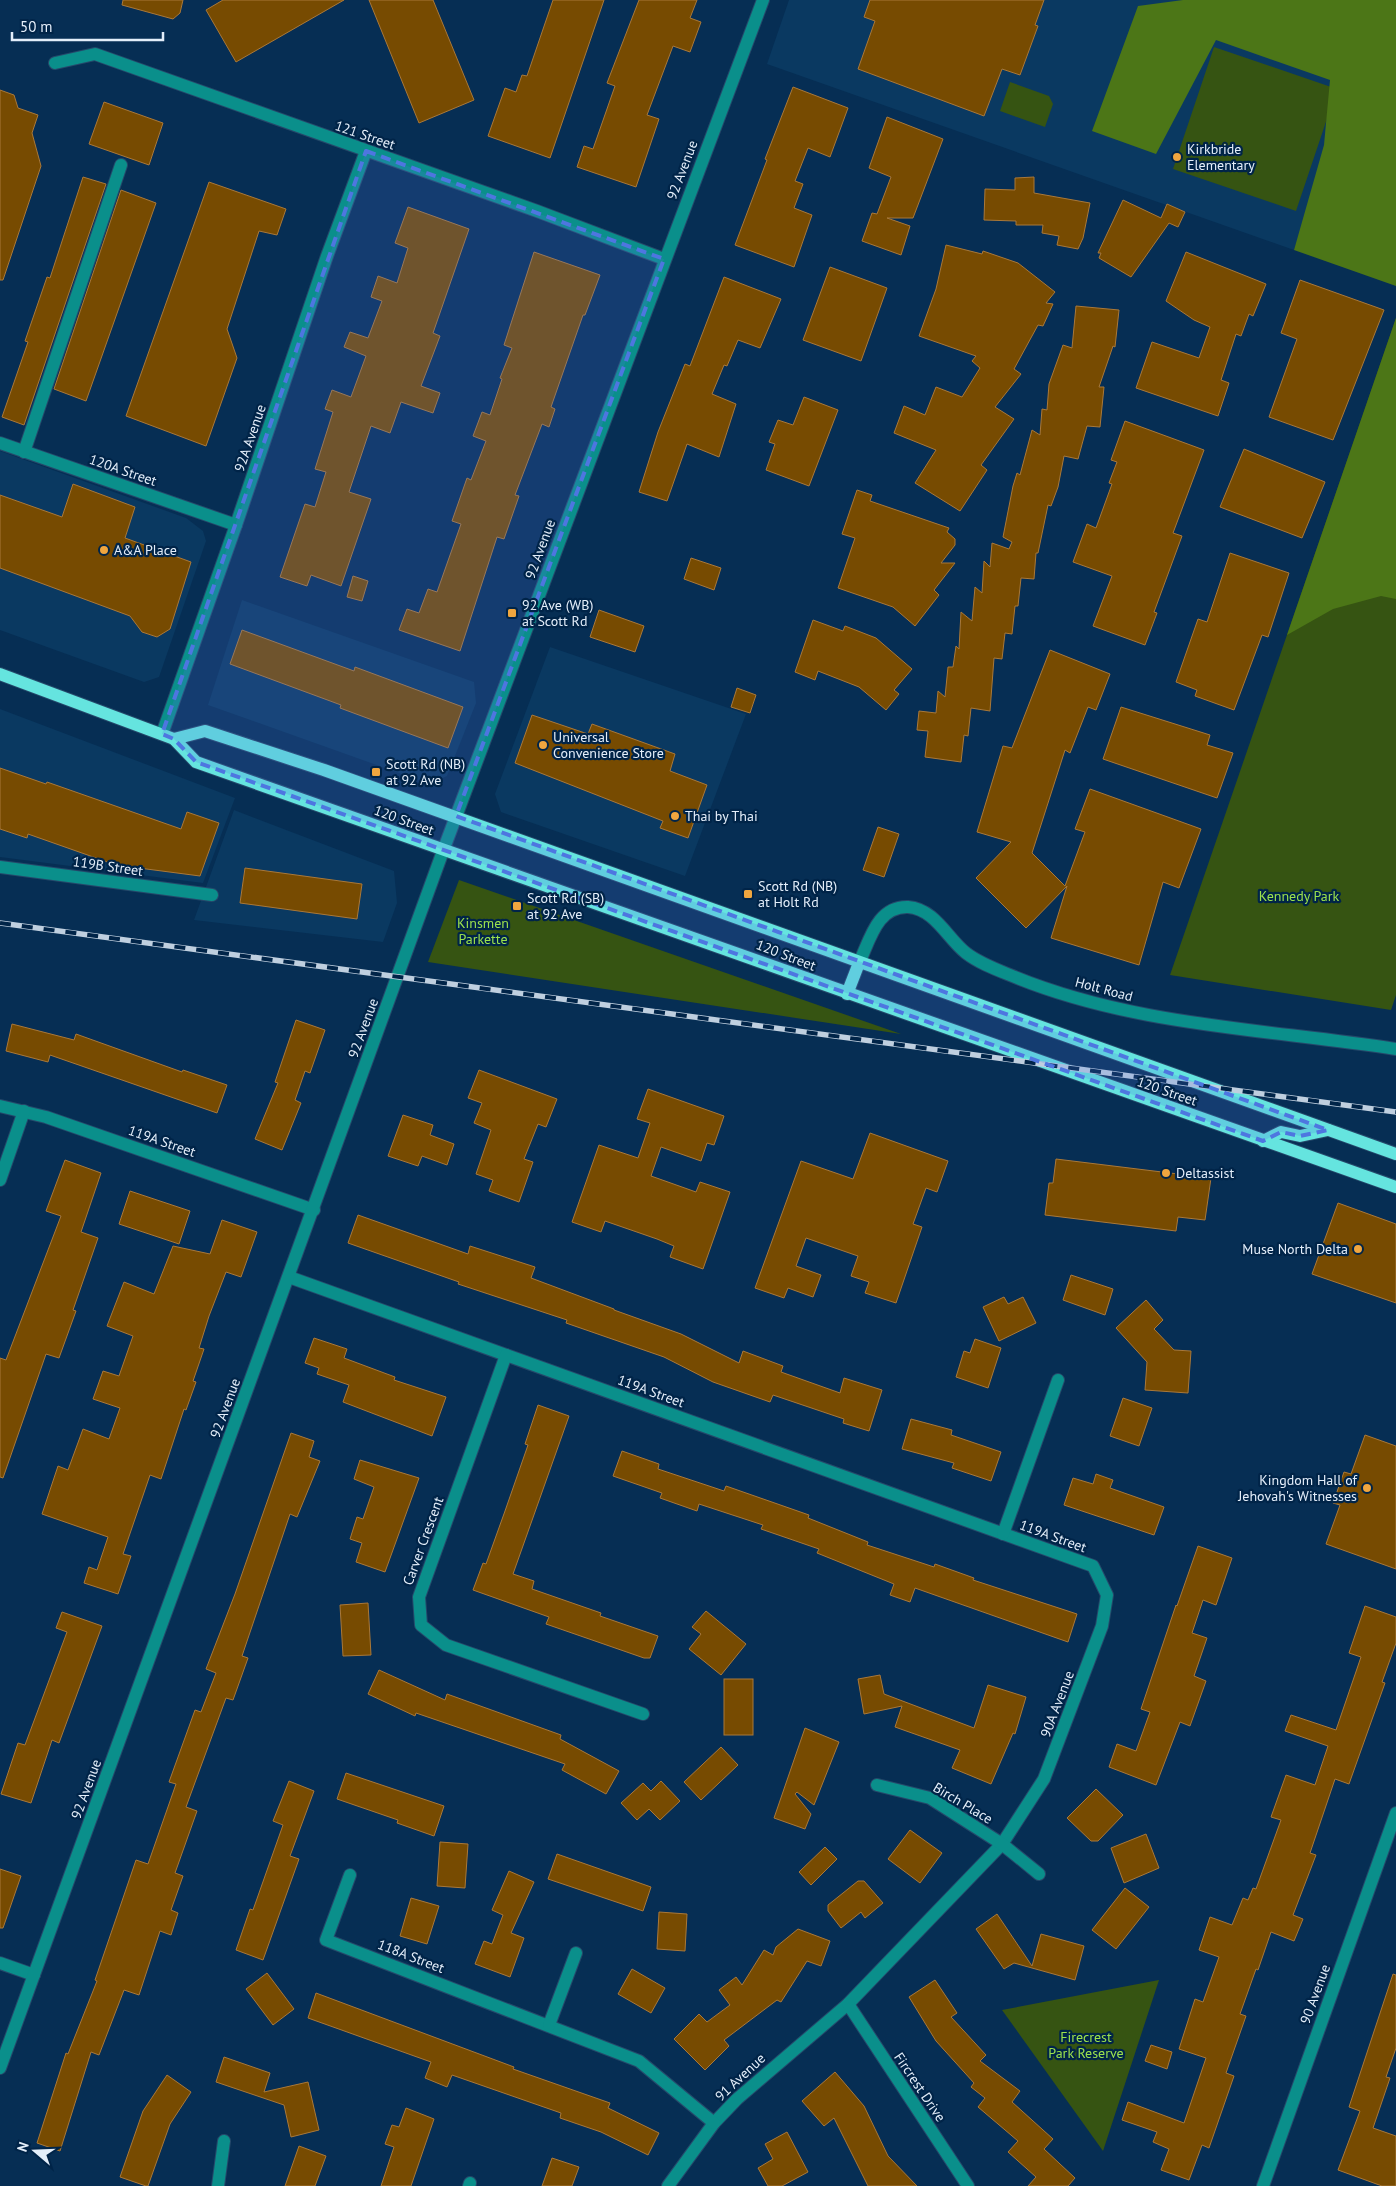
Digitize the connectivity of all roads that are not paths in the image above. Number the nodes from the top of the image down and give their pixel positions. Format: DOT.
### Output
graph roads {
  1 [pos="763,0"];
  2 [pos="55,63"];
  3 [pos="366,151"];
  4 [pos="121,165"];
  5 [pos="664,259"];
  6 [pos="0,444"];
  7 [pos="24,452"];
  8 [pos="236,526"];
  9 [pos="0,674"];
  10 [pos="168,736"];
  11 [pos="456,816"];
  12 [pos="443,850"];
  13 [pos="0,867"];
  14 [pos="212,895"];
  15 [pos="860,963"];
  16 [pos="846,994"];
  17 [pos="1396,1049"];
  18 [pos="0,1106"];
  19 [pos="24,1111"];
  20 [pos="1328,1130"];
  21 [pos="1263,1141"];
  22 [pos="1396,1154"];
  23 [pos="0,1180"];
  24 [pos="1396,1187"];
  25 [pos="314,1210"];
  26 [pos="289,1277"];
  27 [pos="506,1355"];
  28 [pos="1058,1380"];
  29 [pos="1003,1534"];
  30 [pos="1093,1566"];
  31 [pos="643,1714"];
  32 [pos="878,1785"];
  33 [pos="1396,1813"];
  34 [pos="1002,1844"];
  35 [pos="350,1874"];
  36 [pos="1039,1874"];
  37 [pos="576,1953"];
  38 [pos="0,1963"];
  39 [pos="34,1975"];
  40 [pos="848,2004"];
  41 [pos="550,2025"];
  42 [pos="0,2068"];
  43 [pos="714,2123"];
  44 [pos="224,2141"];
  45 [pos="218,2186"];
  46 [pos="668,2186"];
  47 [pos="968,2186"];
  48 [pos="1262,2186"];
  1 -- 5 [label="street, 92 Avenue"];
  2 -- 3 [label="street, 121 Street"];
  3 -- 5 [label="street, 121 Street"];
  3 -- 8 [label="street, 92A Avenue"];
  4 -- 7 [label="street"];
  5 -- 11 [label="street, 92 Avenue"];
  6 -- 7 [label="street, 120A Street"];
  7 -- 8 [label="street, 120A Street"];
  8 -- 10 [label="street, 92A Avenue"];
  9 -- 10 [label="main road, 120 Street"];
  10 -- 11 [label="main road, 120 Street"];
  10 -- 12 [label="main road, 120 Street"];
  11 -- 12 [label="street, 92 Avenue"];
  11 -- 15 [label="main road, 120 Street"];
  12 -- 16 [label="main road, 120 Street"];
  12 -- 25 [label="street, 92 Avenue"];
  13 -- 14 [label="street, 119B Street"];
  15 -- 16 [label="main road"];
  15 -- 17 [label="street, Holt Road"];
  15 -- 20 [label="main road, 120 Street"];
  16 -- 21 [label="main road, 120 Street"];
  18 -- 19 [label="street, 119A Street"];
  19 -- 23 [label="street"];
  19 -- 25 [label="street, 119A Street"];
  20 -- 21 [label="main road"];
  20 -- 22 [label="main road, 120 Street"];
  21 -- 24 [label="main road, 120 Street"];
  25 -- 26 [label="street, 92 Avenue"];
  26 -- 27 [label="street, 119A Street"];
  26 -- 39 [label="street, 92 Avenue"];
  27 -- 29 [label="street, 119A Street"];
  27 -- 31 [label="street, Carver Crescent"];
  28 -- 29 [label="street, 119A Street"];
  29 -- 30 [label="street, 119A Street"];
  30 -- 34 [label="street, 90A Avenue"];
  32 -- 34 [label="street, Birch Place"];
  33 -- 48 [label="street, 90 Avenue"];
  34 -- 36 [label="street"];
  34 -- 40 [label="street, 90A Avenue"];
  35 -- 41 [label="street, 118A Street"];
  37 -- 41 [label="street"];
  38 -- 39 [label="street"];
  39 -- 42 [label="street, 92 Avenue"];
  40 -- 43 [label="street, 91 Avenue"];
  40 -- 47 [label="street, Fircrest Drive"];
  41 -- 43 [label="street, 118A Street"];
  43 -- 46 [label="street, 91 Avenue"];
  44 -- 45 [label="street"];
}
